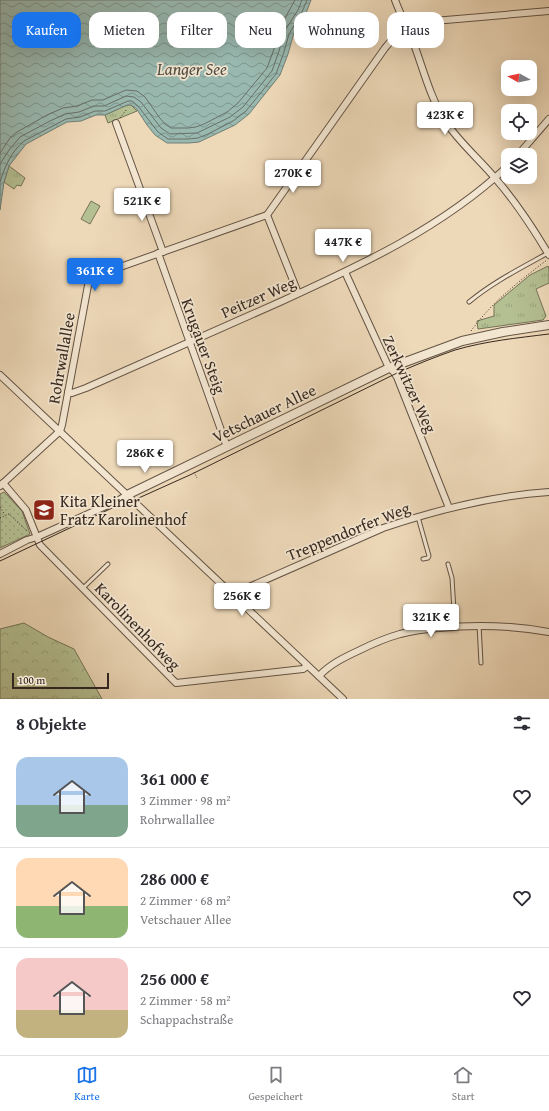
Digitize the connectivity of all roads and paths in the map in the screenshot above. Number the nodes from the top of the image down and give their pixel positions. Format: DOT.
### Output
graph roads {
  1 [pos="395,0"];
  2 [pos="549,11"];
  3 [pos="400,12"];
  4 [pos="444,20"];
  5 [pos="387,45"];
  6 [pos="415,48"];
  7 [pos="127,110"];
  8 [pos="549,119"];
  9 [pos="116,123"];
  10 [pos="524,148"];
  11 [pos="501,172"];
  12 [pos="495,178"];
  13 [pos="267,214"];
  14 [pos="160,253"];
  15 [pos="549,256"];
  16 [pos="345,272"];
  17 [pos="298,294"];
  18 [pos="469,302"];
  19 [pos="549,325"];
  20 [pos="471,339"];
  21 [pos="189,342"];
  22 [pos="389,368"];
  23 [pos="0,375"];
  24 [pos="68,392"];
  25 [pos="60,431"];
  26 [pos="227,447"];
  27 [pos="2,485"];
  28 [pos="549,492"];
  29 [pos="127,495"];
  30 [pos="0,507"];
  31 [pos="449,508"];
  32 [pos="6,515"];
  33 [pos="418,517"];
  34 [pos="0,518"];
  35 [pos="37,538"];
  36 [pos="0,554"];
  37 [pos="423,559"];
  38 [pos="108,564"];
  39 [pos="448,564"];
  40 [pos="83,588"];
  41 [pos="233,596"];
  42 [pos="479,625"];
  43 [pos="455,626"];
  44 [pos="549,632"];
  45 [pos="481,663"];
  46 [pos="307,666"];
  47 [pos="319,676"];
  48 [pos="342,699"];
  1 -- 3 [label="street"];
  2 -- 4 [label="street"];
  5 -- 13 [label="street"];
  6 -- 12 [label="street"];
  7 -- 9 [label="path"];
  8 -- 10 [label="street"];
  9 -- 14 [label="street, Krugauer Steig"];
  11 -- 12 [label="street, Peitzer Weg"];
  12 -- 15 [label="street"];
  12 -- 16 [label="street, Peitzer Weg"];
  13 -- 14 [label="street, Rohrwallallee"];
  13 -- 17 [label="street"];
  14 -- 21 [label="street, Krugauer Steig"];
  14 -- 24 [label="street, Rohrwallallee"];
  15 -- 18 [label="lane"];
  15 -- 20 [label="path"];
  16 -- 17 [label="street, Peitzer Weg"];
  16 -- 22 [label="street, Zerkwitzer Weg"];
  17 -- 21 [label="street, Peitzer Weg"];
  19 -- 20 [label="street, Vetschauer Allee"];
  20 -- 22 [label="street, Vetschauer Allee"];
  21 -- 24 [label="street, Peitzer Weg"];
  21 -- 26 [label="street, Krugauer Steig"];
  22 -- 26 [label="street, Vetschauer Allee"];
  22 -- 31 [label="street, Zerkwitzer Weg"];
  23 -- 25 [label="street"];
  24 -- 25 [label="street, Rohrwallallee"];
  25 -- 27 [label="street"];
  25 -- 29 [label="street"];
  26 -- 29 [label="street, Vetschauer Allee"];
  27 -- 35 [label="street, Karolinenhofweg"];
  28 -- 31 [label="street, Treppendorfer Weg"];
  29 -- 35 [label="street, Vetschauer Allee"];
  29 -- 41 [label="street"];
  30 -- 32 [label="path"];
  31 -- 33 [label="street, Treppendorfer Weg"];
  32 -- 34 [label="path"];
  32 -- 35 [label="path"];
  33 -- 37 [label="lane"];
  33 -- 41 [label="street, Treppendorfer Weg"];
  35 -- 36 [label="street, Vetschauer Allee"];
  35 -- 40 [label="street, Karolinenhofweg"];
  38 -- 40 [label="lane"];
  39 -- 43 [label="lane"];
  40 -- 46 [label="street, Karolinenhofweg"];
  41 -- 46 [label="street"];
  42 -- 43 [label="street"];
  42 -- 44 [label="street"];
  42 -- 45 [label="lane"];
  43 -- 47 [label="street"];
  46 -- 47 [label="street"];
  47 -- 48 [label="street"];
}
